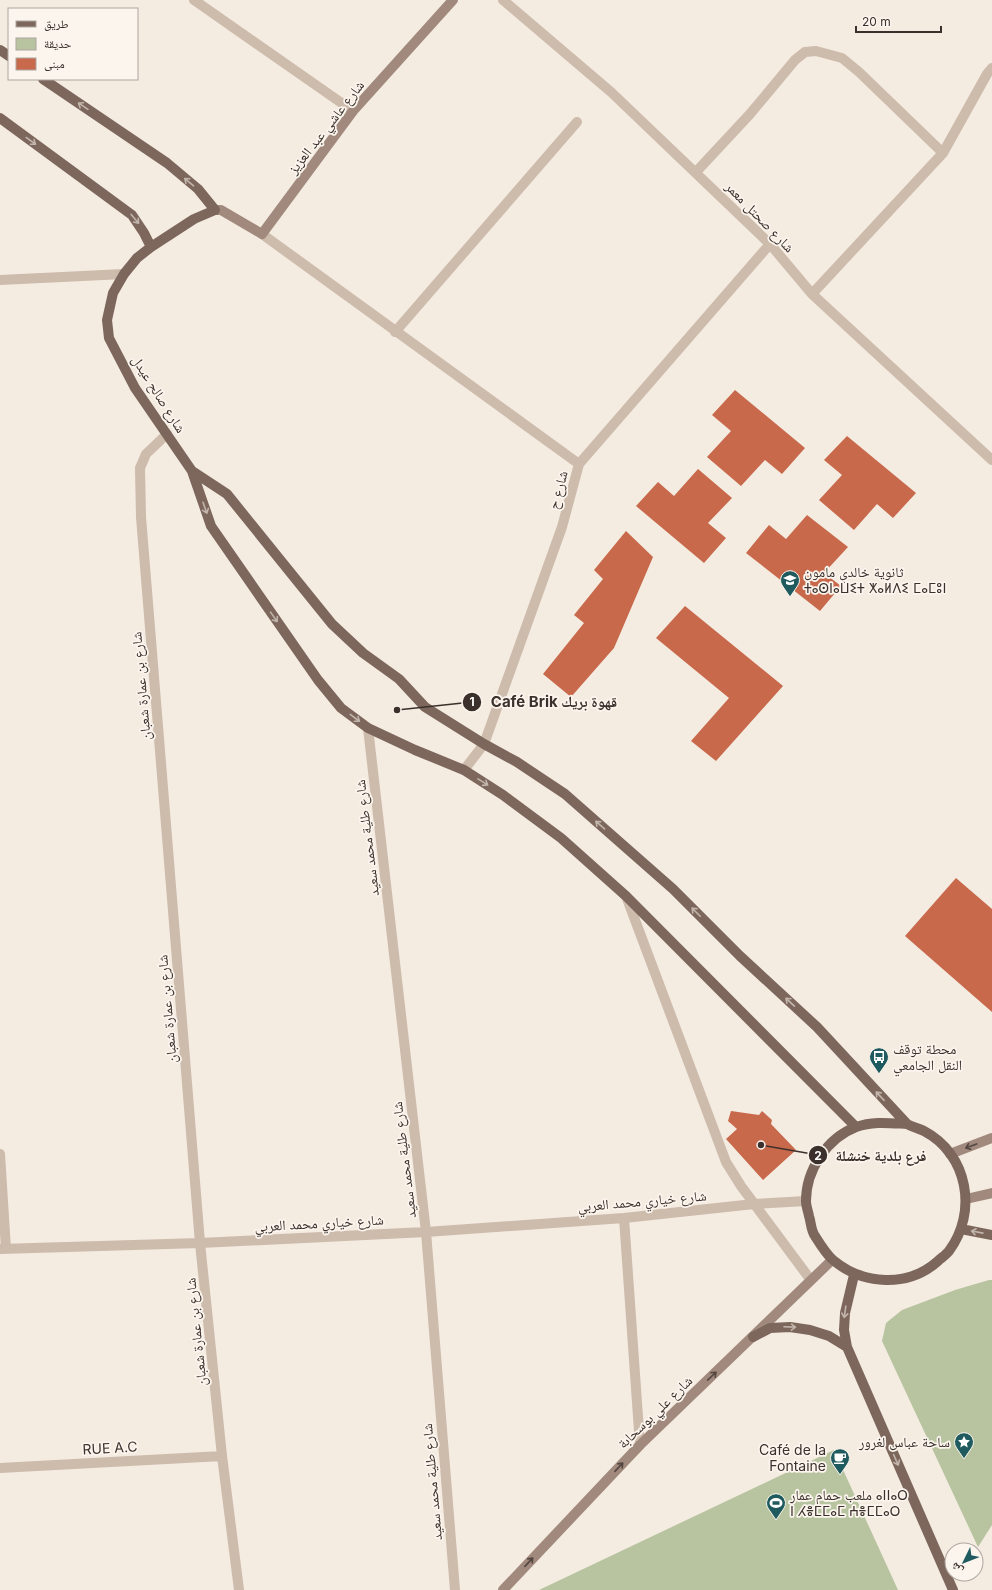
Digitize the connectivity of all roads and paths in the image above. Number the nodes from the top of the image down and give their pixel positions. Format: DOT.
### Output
graph roads {
  1 [pos="194,0"];
  2 [pos="453,0"];
  3 [pos="502,0"];
  4 [pos="992,68"];
  5 [pos="44,80"];
  6 [pos="353,111"];
  7 [pos="0,118"];
  8 [pos="577,122"];
  9 [pos="943,153"];
  10 [pos="696,172"];
  11 [pos="215,210"];
  12 [pos="262,234"];
  13 [pos="770,244"];
  14 [pos="151,247"];
  15 [pos="124,274"];
  16 [pos="0,280"];
  17 [pos="812,294"];
  18 [pos="395,332"];
  19 [pos="167,434"];
  20 [pos="992,460"];
  21 [pos="579,464"];
  22 [pos="192,471"];
  23 [pos="368,728"];
  24 [pos="484,744"];
  25 [pos="464,770"];
  26 [pos="626,896"];
  27 [pos="907,1124"];
  28 [pos="856,1127"];
  29 [pos="992,1138"];
  30 [pos="0,1154"];
  31 [pos="950,1154"];
  32 [pos="992,1193"];
  33 [pos="966,1199"];
  34 [pos="806,1201"];
  35 [pos="754,1204"];
  36 [pos="624,1218"];
  37 [pos="961,1228"];
  38 [pos="426,1232"];
  39 [pos="992,1234"];
  40 [pos="200,1243"];
  41 [pos="3,1249"];
  42 [pos="832,1260"];
  43 [pos="854,1274"];
  44 [pos="810,1279"];
  45 [pos="753,1337"];
  46 [pos="847,1347"];
  47 [pos="640,1446"];
  48 [pos="222,1456"];
  49 [pos="0,1468"];
  50 [pos="239,1590"];
  51 [pos="455,1590"];
  52 [pos="503,1590"];
  53 [pos="953,1590"];
  1 -- 6 [label="street"];
  2 -- 6 [label="main road, شارع عاشي عبد العزيز"];
  3 -- 10 [label="street, شارع صحتل معمر"];
  4 -- 9 [label="street"];
  11 -- 5 [label="main road, one-way"];
  6 -- 12 [label="main road, شارع عاشي عبد العزيز"];
  7 -- 14 [label="main road, one-way"];
  8 -- 18 [label="street"];
  9 -- 10 [label="street"];
  9 -- 17 [label="street"];
  10 -- 13 [label="street, شارع صحتل معمر"];
  11 -- 12 [label="main road"];
  11 -- 14 [label="main road, شارع صالح عيدل"];
  12 -- 18 [label="street"];
  13 -- 17 [label="street, شارع صحتل معمر"];
  13 -- 21 [label="street, شارع ح"];
  14 -- 15 [label="main road, شارع صالح عيدل"];
  15 -- 16 [label="street"];
  15 -- 19 [label="main road, شارع صالح عيدل"];
  17 -- 20 [label="street, شارع صحتل معمر"];
  18 -- 21 [label="street"];
  19 -- 22 [label="main road, شارع صالح عيدل"];
  19 -- 40 [label="street, شارع بن عمارة شعبان"];
  21 -- 24 [label="street, شارع ح"];
  22 -- 23 [label="main road, one-way"];
  22 -- 24 [label="main road"];
  23 -- 25 [label="main road"];
  23 -- 38 [label="street, شارع طلية محمد سعيد"];
  24 -- 25 [label="street, شارع ح"];
  27 -- 24 [label="main road, one-way"];
  25 -- 26 [label="main road, one-way"];
  26 -- 28 [label="main road"];
  26 -- 35 [label="street"];
  27 -- 28 [label="main road"];
  27 -- 31 [label="main road"];
  28 -- 34 [label="main road"];
  29 -- 31 [label="main road, one-way"];
  30 -- 41 [label="street"];
  31 -- 33 [label="main road"];
  32 -- 33 [label="main road"];
  33 -- 37 [label="main road"];
  34 -- 35 [label="street, شارع خياري محمد العربي"];
  34 -- 42 [label="main road"];
  35 -- 36 [label="street, شارع خياري محمد العربي"];
  35 -- 44 [label="street"];
  36 -- 38 [label="street, شارع خياري محمد العربي"];
  36 -- 47 [label="street"];
  39 -- 37 [label="main road, one-way"];
  37 -- 43 [label="main road"];
  38 -- 40 [label="street, شارع خياري محمد العربي"];
  38 -- 51 [label="street, شارع طلية محمد سعيد"];
  40 -- 41 [label="street, شارع خياري محمد العربي"];
  40 -- 48 [label="street, شارع بن عمارة شعبان"];
  42 -- 43 [label="main road"];
  42 -- 44 [label="main road, شارع علي بوسحابة"];
  43 -- 46 [label="main road, one-way"];
  44 -- 45 [label="main road, شارع علي بوسحابة"];
  45 -- 46 [label="main road, one-way"];
  47 -- 45 [label="main road, شارع علي بوسحابة, one-way"];
  46 -- 53 [label="main road, one-way"];
  52 -- 47 [label="main road, شارع علي بوسحابة, one-way"];
  48 -- 49 [label="street, RUE A.C"];
  48 -- 50 [label="street, شارع بن عمارة شعبان"];
}
